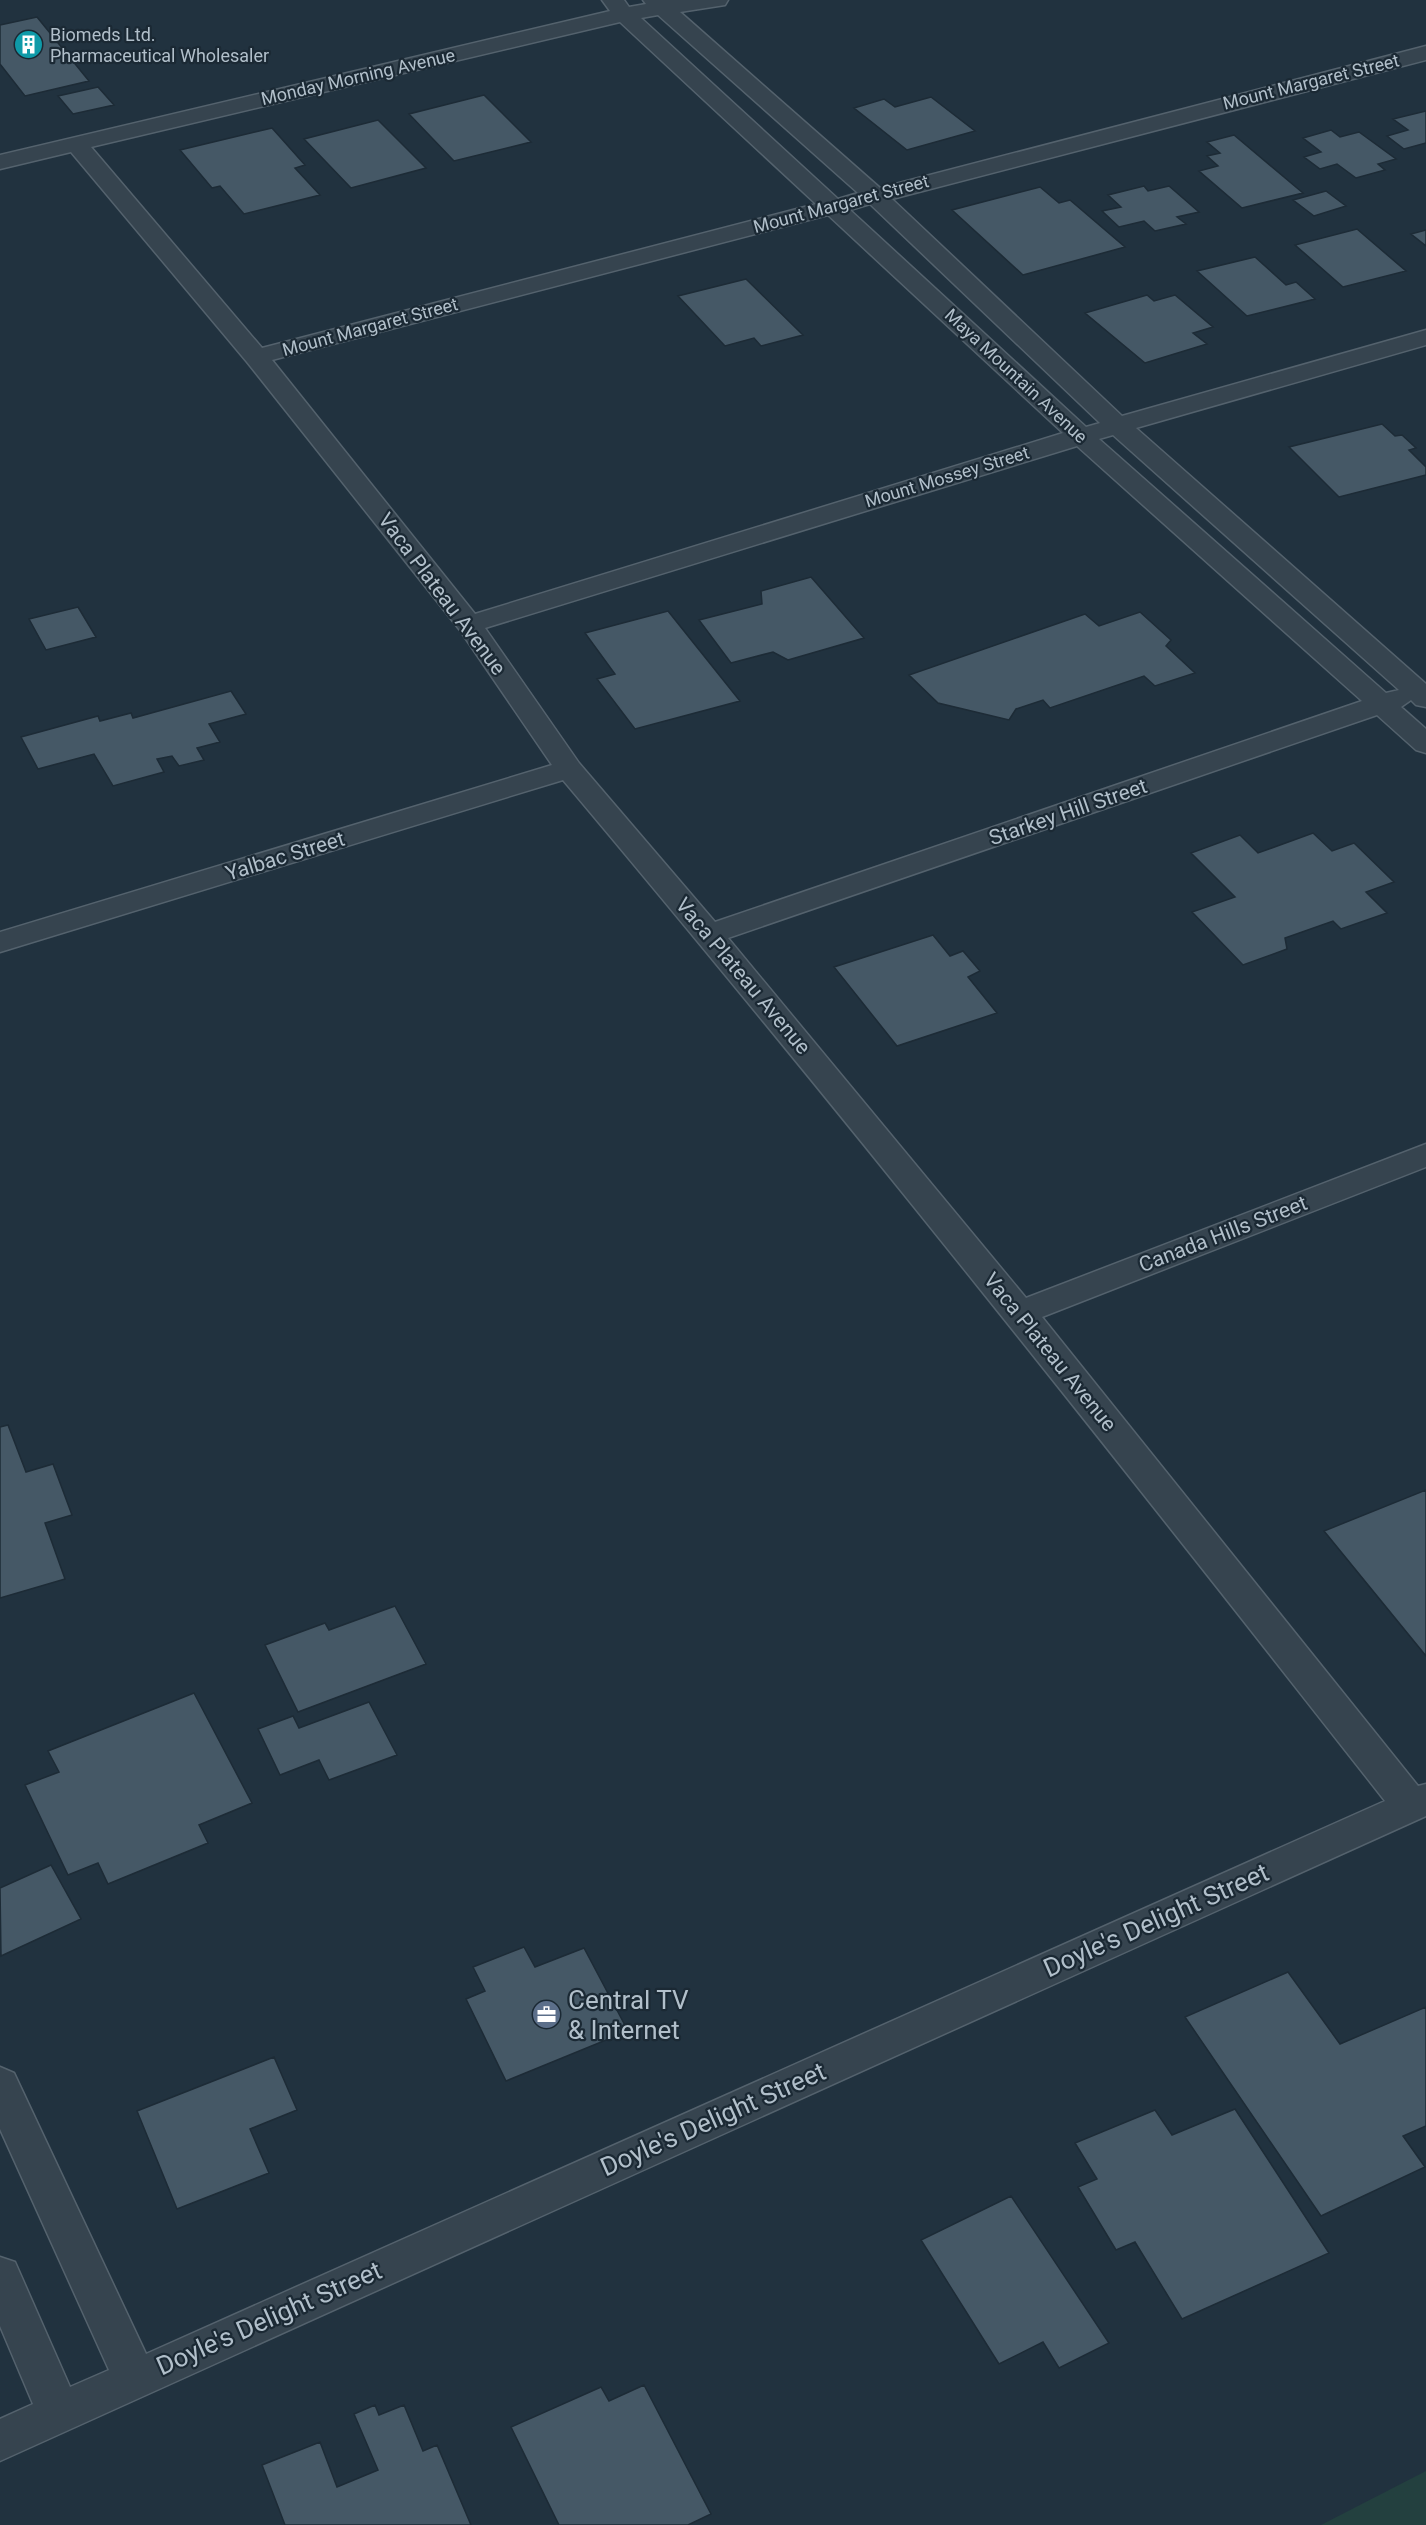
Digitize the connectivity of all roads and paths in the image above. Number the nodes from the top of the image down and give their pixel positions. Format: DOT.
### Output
graph roads {
  1 [pos="717,0"];
  2 [pos="657,4"];
  3 [pos="619,7"];
  4 [pos="1426,53"];
  5 [pos="76,144"];
  6 [pos="0,162"];
  7 [pos="874,195"];
  8 [pos="833,206"];
  9 [pos="1426,337"];
  10 [pos="255,357"];
  11 [pos="1118,426"];
  12 [pos="1081,436"];
  13 [pos="470,624"];
  14 [pos="1423,693"];
  15 [pos="1383,704"];
  16 [pos="1426,744"];
  17 [pos="569,769"];
  18 [pos="709,933"];
  19 [pos="0,942"];
  20 [pos="1426,1155"];
  21 [pos="1020,1313"];
  22 [pos="1419,1803"];
  23 [pos="0,2085"];
  24 [pos="0,2276"];
  25 [pos="135,2378"];
  26 [pos="59,2413"];
  27 [pos="0,2440"];
  1 -- 2 [label="street, Monday Morning Avenue"];
  2 -- 3 [label="street, Monday Morning Avenue"];
  2 -- 7 [label="street, Maya Mountain Avenue"];
  3 -- 5 [label="street, Monday Morning Avenue"];
  3 -- 8 [label="street, Maya Mountain Avenue"];
  4 -- 7 [label="street, Mount Margaret Street"];
  5 -- 6 [label="street, Monday Morning Avenue"];
  5 -- 10 [label="street, Vaca Plateau Avenue"];
  7 -- 8 [label="street, Mount Margaret Street"];
  7 -- 11 [label="street, Maya Mountain Avenue"];
  8 -- 10 [label="street, Mount Margaret Street"];
  8 -- 12 [label="street, Maya Mountain Avenue"];
  9 -- 11 [label="street, Mount Mossey Street"];
  10 -- 13 [label="street, Vaca Plateau Avenue"];
  11 -- 12 [label="street, Mount Mossey Street"];
  11 -- 14 [label="street, Maya Mountain Avenue"];
  12 -- 13 [label="street, Mount Mossey Street"];
  12 -- 15 [label="street, Maya Mountain Avenue"];
  13 -- 17 [label="street, Vaca Plateau Avenue"];
  14 -- 15 [label="street, Starkey Hill Street"];
  15 -- 16 [label="street, Maya Mountain Avenue"];
  15 -- 18 [label="street, Starkey Hill Street"];
  17 -- 18 [label="street, Vaca Plateau Avenue"];
  17 -- 19 [label="street, Yalbac Street"];
  18 -- 21 [label="street, Vaca Plateau Avenue"];
  20 -- 21 [label="street, Canada Hills Street"];
  21 -- 22 [label="street, Vaca Plateau Avenue"];
  22 -- 25 [label="street, Doyle's Delight Street"];
  23 -- 25 [label="street"];
  24 -- 26 [label="street"];
  25 -- 26 [label="street, Doyle's Delight Street"];
  26 -- 27 [label="street, Doyle's Delight Street"];
}
